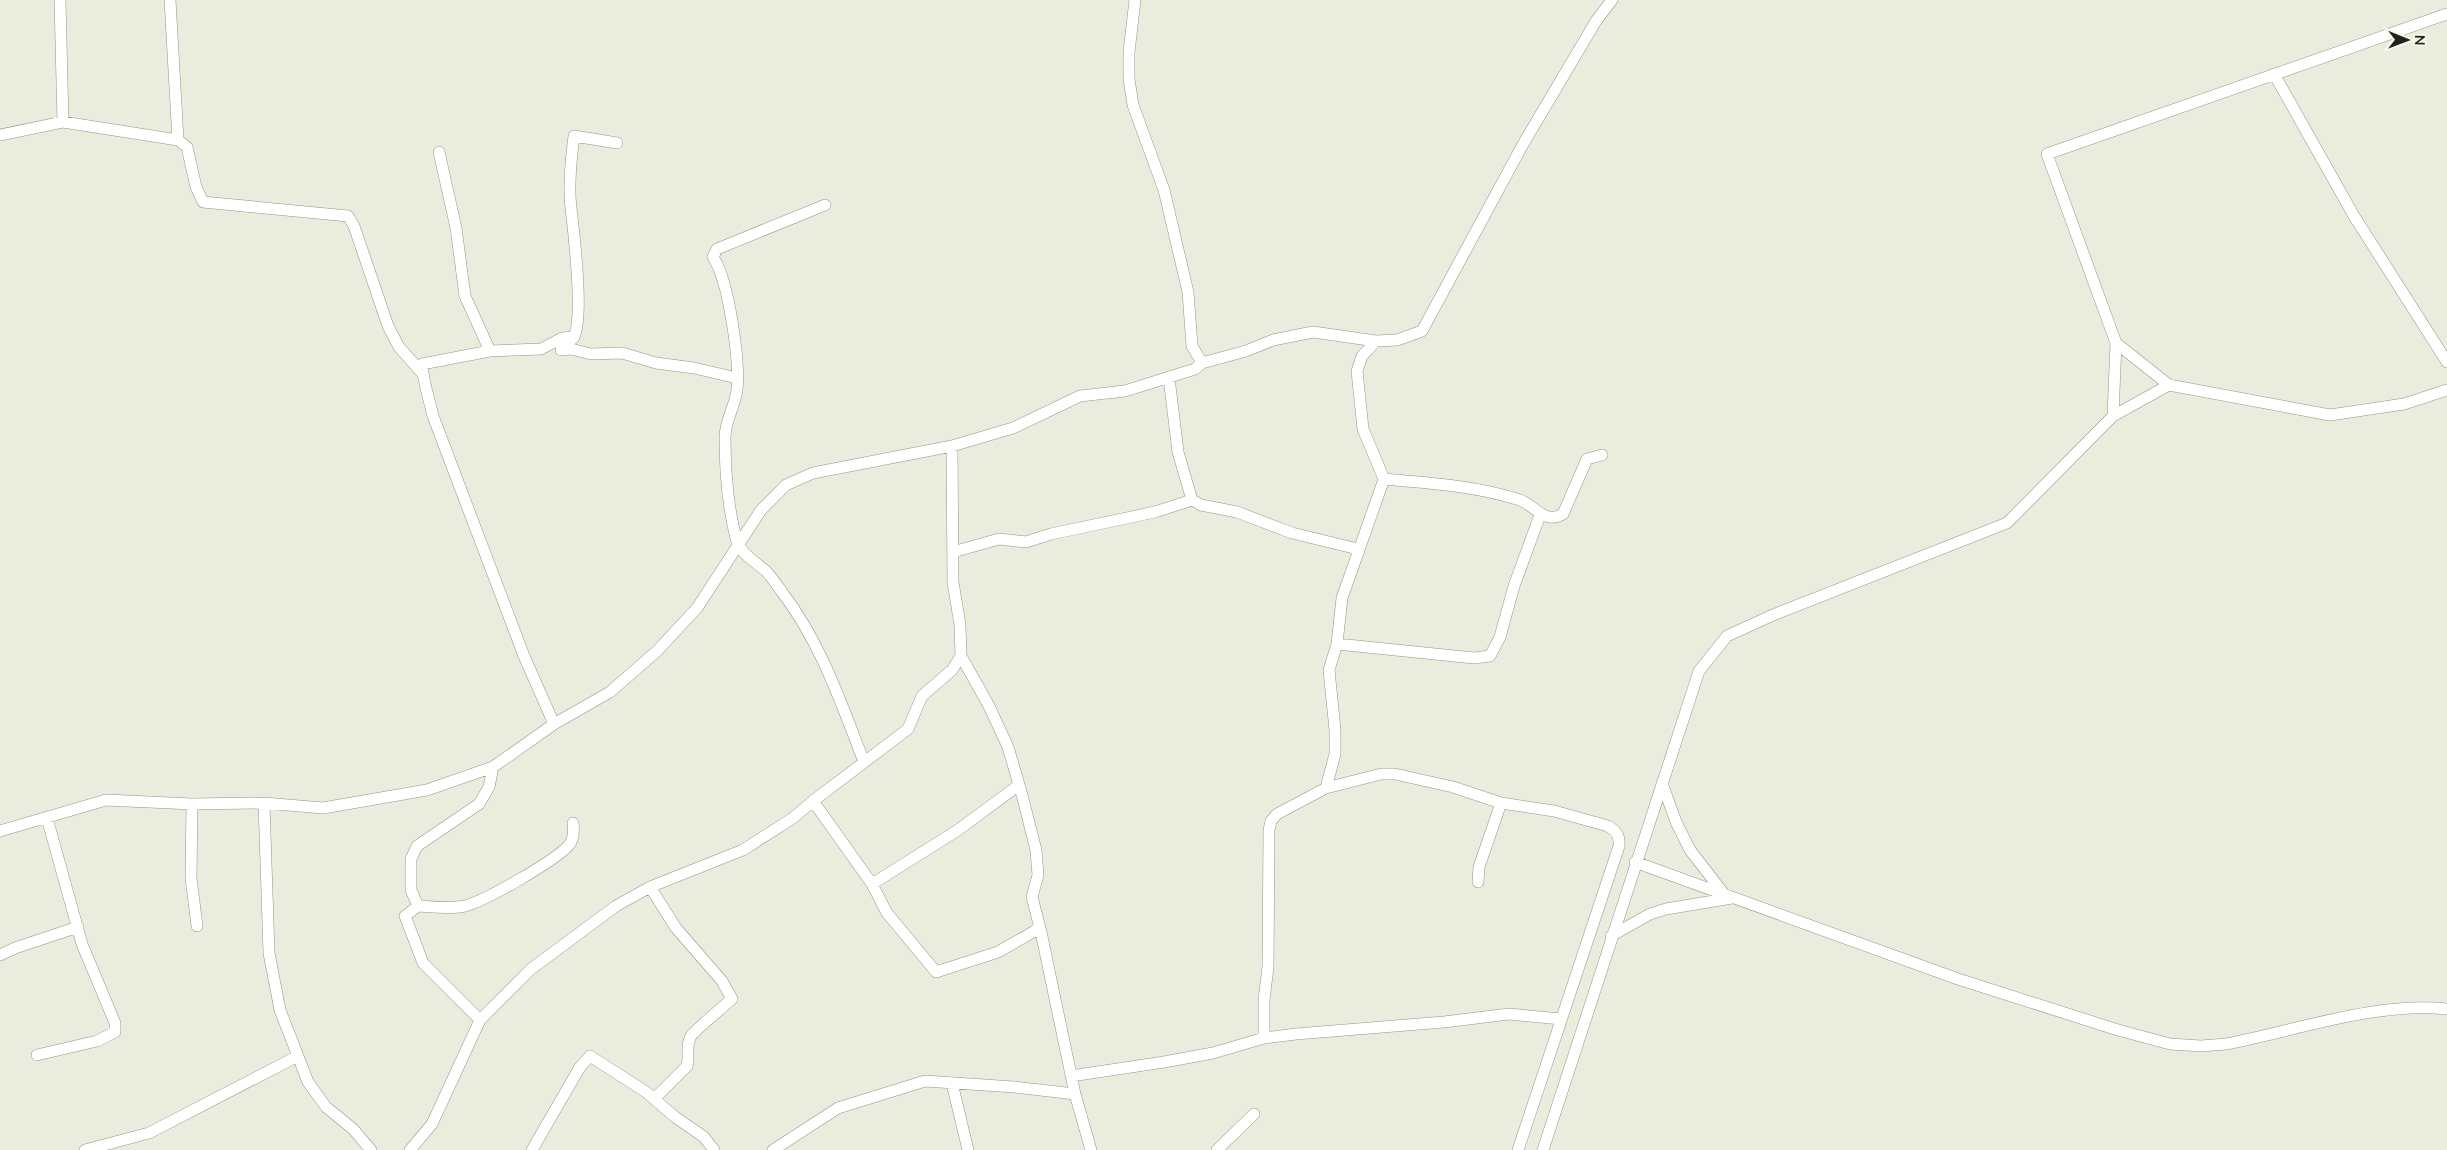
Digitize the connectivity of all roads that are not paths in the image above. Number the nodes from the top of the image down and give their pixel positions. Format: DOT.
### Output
graph roads {
  1 [pos="60,0"];
  2 [pos="170,0"];
  3 [pos="1135,0"];
  4 [pos="1612,0"];
  5 [pos="2447,14"];
  6 [pos="2274,74"];
  7 [pos="64,122"];
  8 [pos="0,135"];
  9 [pos="178,140"];
  10 [pos="617,143"];
  11 [pos="439,152"];
  12 [pos="825,205"];
  13 [pos="574,337"];
  14 [pos="1376,341"];
  15 [pos="2116,343"];
  16 [pos="490,351"];
  17 [pos="2447,362"];
  18 [pos="1202,363"];
  19 [pos="423,374"];
  20 [pos="737,378"];
  21 [pos="1169,378"];
  22 [pos="2170,385"];
  23 [pos="2447,390"];
  24 [pos="2113,416"];
  25 [pos="952,446"];
  26 [pos="1602,455"];
  27 [pos="1384,479"];
  28 [pos="1192,500"];
  29 [pos="1540,515"];
  30 [pos="738,545"];
  31 [pos="1358,549"];
  32 [pos="953,552"];
  33 [pos="1337,644"];
  34 [pos="961,656"];
  35 [pos="554,724"];
  36 [pos="864,762"];
  37 [pos="493,767"];
  38 [pos="1662,783"];
  39 [pos="1019,785"];
  40 [pos="1326,788"];
  41 [pos="813,800"];
  42 [pos="264,803"];
  43 [pos="1501,803"];
  44 [pos="192,804"];
  45 [pos="48,818"];
  46 [pos="573,823"];
  47 [pos="0,831"];
  48 [pos="1635,862"];
  49 [pos="1478,882"];
  50 [pos="872,884"];
  51 [pos="650,887"];
  52 [pos="1728,896"];
  53 [pos="418,906"];
  54 [pos="78,926"];
  55 [pos="197,926"];
  56 [pos="1040,928"];
  57 [pos="1611,936"];
  58 [pos="0,955"];
  59 [pos="2447,1009"];
  60 [pos="1561,1019"];
  61 [pos="480,1020"];
  62 [pos="1264,1038"];
  63 [pos="37,1055"];
  64 [pos="296,1057"];
  65 [pos="1071,1076"];
  66 [pos="952,1083"];
  67 [pos="1075,1094"];
  68 [pos="654,1099"];
  69 [pos="1254,1114"];
  70 [pos="85,1150"];
  71 [pos="370,1150"];
  72 [pos="410,1150"];
  73 [pos="532,1150"];
  74 [pos="714,1150"];
  75 [pos="773,1150"];
  76 [pos="968,1150"];
  77 [pos="1091,1150"];
  78 [pos="1217,1150"];
  79 [pos="1518,1150"];
  80 [pos="1543,1150"];
  1 -- 7 [label="street"];
  2 -- 9 [label="street"];
  3 -- 18 [label="street"];
  4 -- 14 [label="street"];
  5 -- 6 [label="street"];
  6 -- 15 [label="street"];
  6 -- 17 [label="street"];
  7 -- 8 [label="street"];
  7 -- 9 [label="street"];
  9 -- 19 [label="street"];
  10 -- 13 [label="street"];
  11 -- 16 [label="street"];
  12 -- 20 [label="street"];
  13 -- 16 [label="street"];
  13 -- 20 [label="street"];
  14 -- 18 [label="street"];
  14 -- 27 [label="street"];
  15 -- 22 [label="street"];
  15 -- 24 [label="street"];
  16 -- 19 [label="street"];
  18 -- 21 [label="street"];
  19 -- 35 [label="street"];
  20 -- 30 [label="street"];
  21 -- 25 [label="street"];
  21 -- 28 [label="street"];
  22 -- 23 [label="street"];
  22 -- 24 [label="street"];
  24 -- 38 [label="street"];
  25 -- 30 [label="street"];
  25 -- 32 [label="street"];
  26 -- 29 [label="street"];
  27 -- 29 [label="street"];
  27 -- 31 [label="street"];
  28 -- 31 [label="street"];
  28 -- 32 [label="street"];
  29 -- 33 [label="street"];
  30 -- 35 [label="street"];
  30 -- 36 [label="street"];
  31 -- 33 [label="street"];
  32 -- 34 [label="street"];
  33 -- 40 [label="street"];
  34 -- 36 [label="street"];
  34 -- 39 [label="street"];
  35 -- 37 [label="street"];
  36 -- 41 [label="street"];
  37 -- 42 [label="street"];
  37 -- 53 [label="street"];
  38 -- 48 [label="street"];
  38 -- 52 [label="street"];
  39 -- 50 [label="street"];
  39 -- 56 [label="street"];
  40 -- 43 [label="street"];
  40 -- 62 [label="street"];
  41 -- 50 [label="street"];
  41 -- 51 [label="street"];
  42 -- 44 [label="street"];
  42 -- 64 [label="street"];
  43 -- 49 [label="street"];
  43 -- 60 [label="street"];
  44 -- 45 [label="street"];
  44 -- 55 [label="street"];
  45 -- 47 [label="street"];
  45 -- 54 [label="street"];
  46 -- 53 [label="street"];
  48 -- 52 [label="street"];
  48 -- 57 [label="street"];
  50 -- 56 [label="street"];
  51 -- 61 [label="street"];
  51 -- 68 [label="street"];
  52 -- 57 [label="street"];
  52 -- 59 [label="street"];
  53 -- 61 [label="street"];
  54 -- 58 [label="street"];
  54 -- 63 [label="street"];
  56 -- 65 [label="street"];
  57 -- 80 [label="street"];
  60 -- 62 [label="street"];
  60 -- 79 [label="street"];
  61 -- 72 [label="street"];
  62 -- 65 [label="street"];
  64 -- 70 [label="street"];
  64 -- 71 [label="street"];
  65 -- 67 [label="street"];
  66 -- 67 [label="street"];
  66 -- 75 [label="street"];
  66 -- 76 [label="street"];
  67 -- 77 [label="street"];
  68 -- 73 [label="street"];
  68 -- 74 [label="street"];
  69 -- 78 [label="street"];
}
